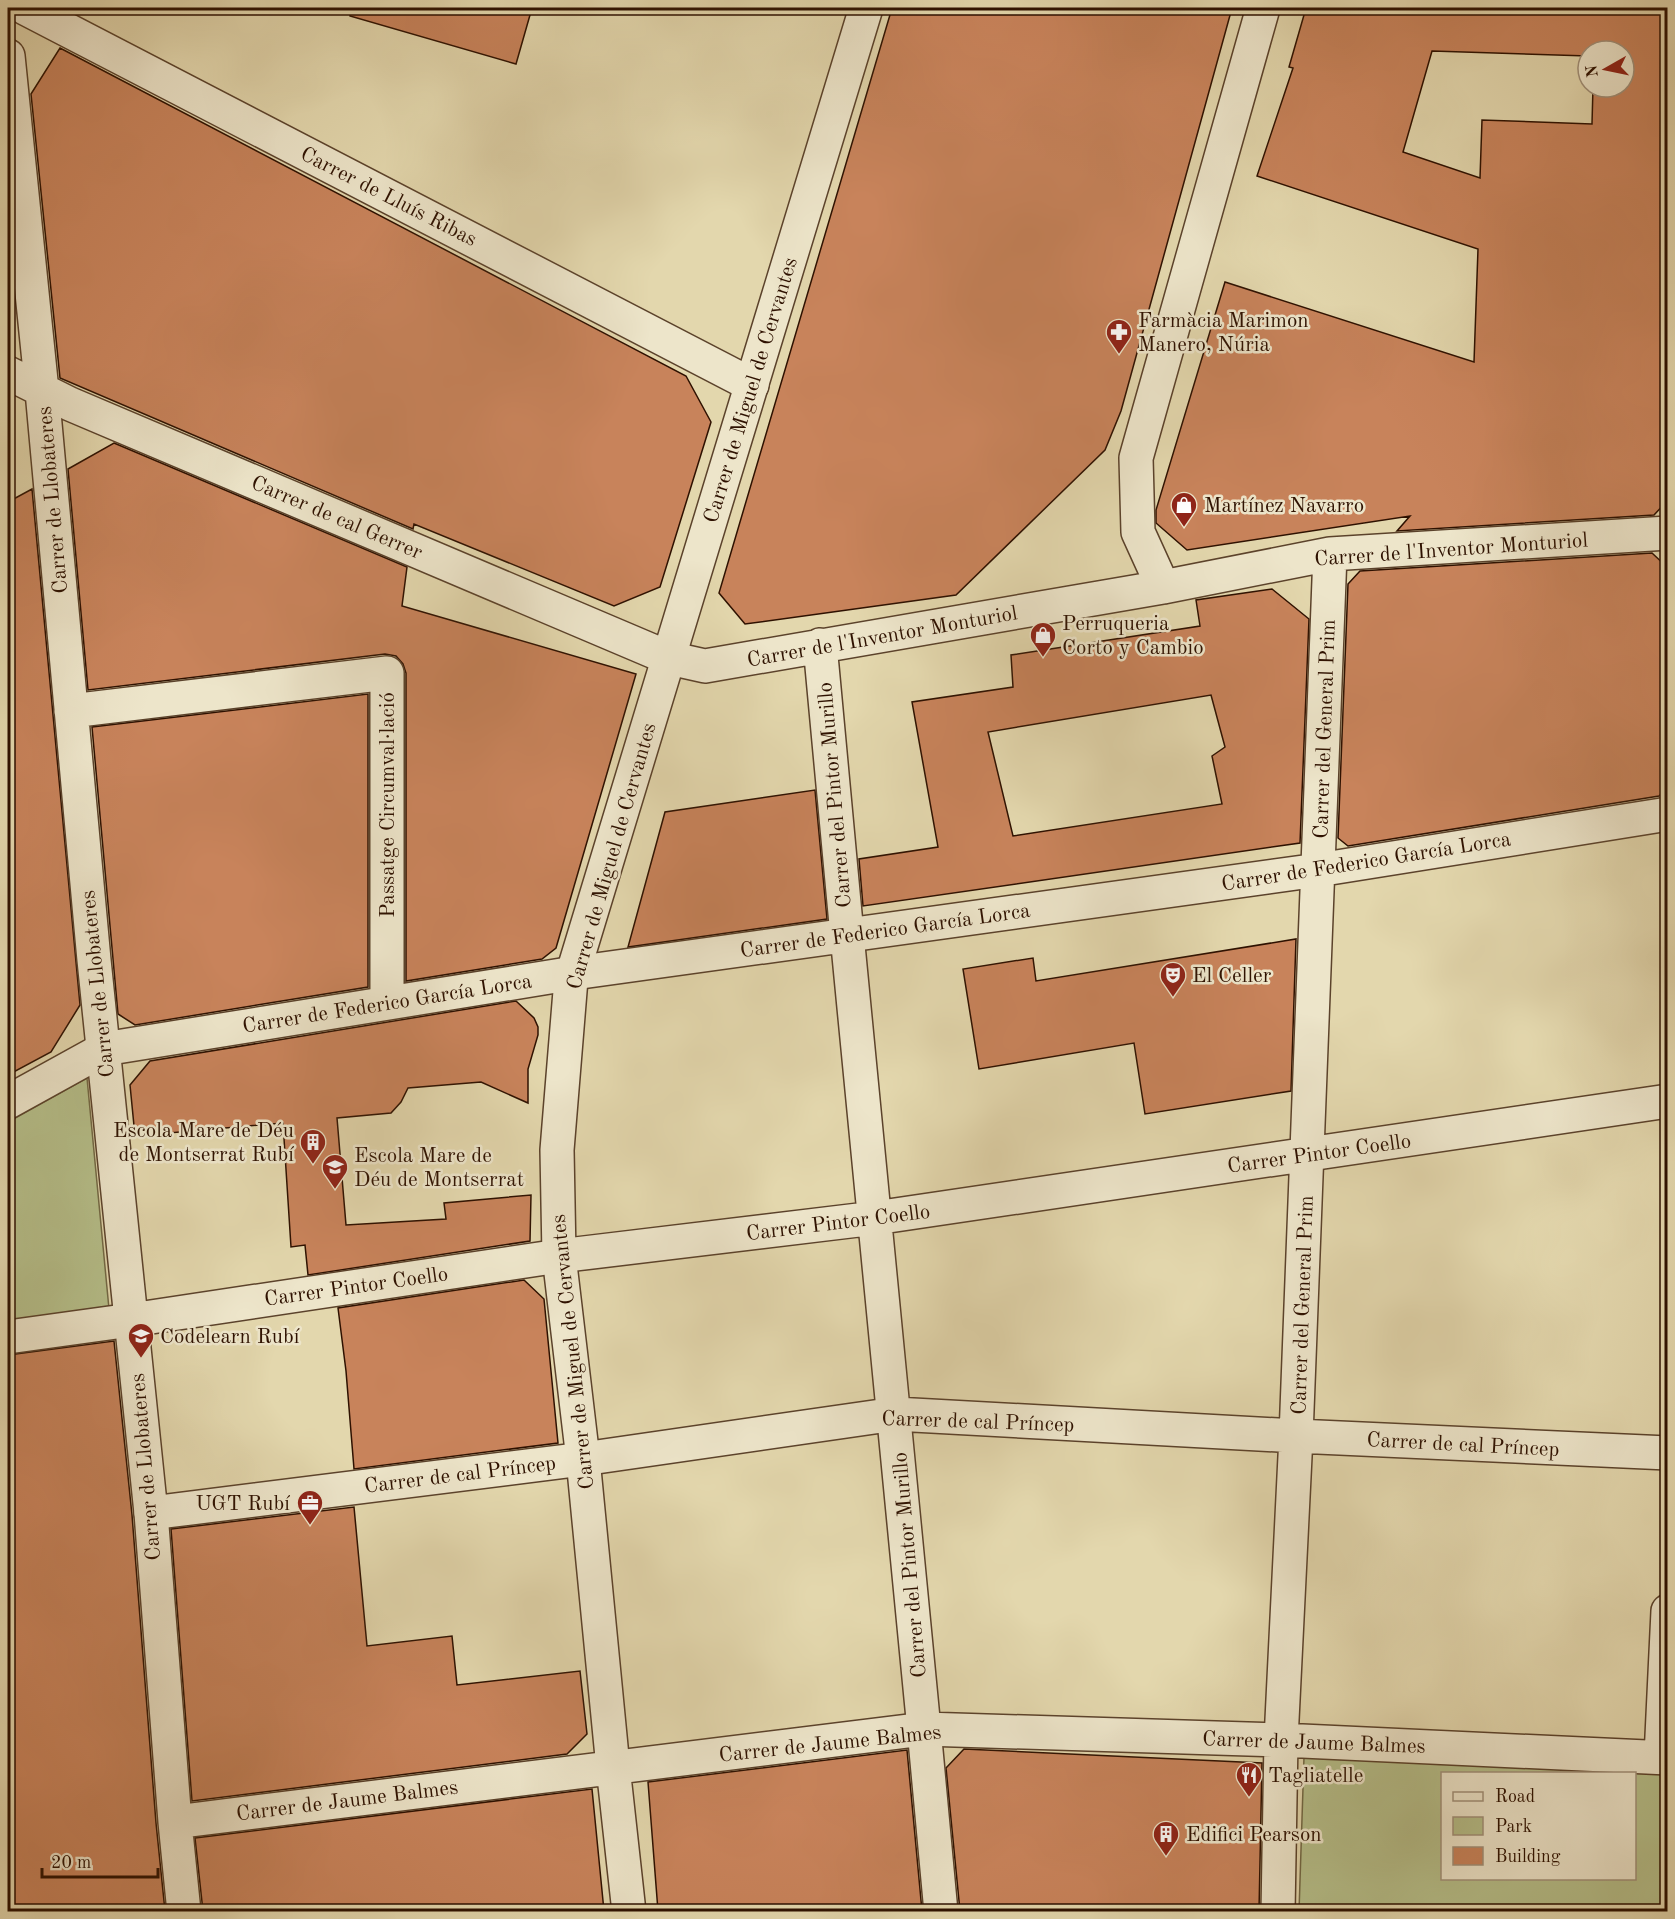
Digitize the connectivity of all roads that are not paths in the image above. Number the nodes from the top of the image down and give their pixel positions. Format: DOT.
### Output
graph roads {
  1 [pos="25,8"];
  2 [pos="866,8"];
  3 [pos="1263,8"];
  4 [pos="8,56"];
  5 [pos="11,135"];
  6 [pos="8,373"];
  7 [pos="752,385"];
  8 [pos="42,391"];
  9 [pos="1668,533"];
  10 [pos="1330,554"];
  11 [pos="1163,587"];
  12 [pos="820,645"];
  13 [pos="669,658"];
  14 [pos="71,711"];
  15 [pos="1668,814"];
  16 [pos="1318,870"];
  17 [pos="847,936"];
  18 [pos="574,973"];
  19 [pos="387,1003"];
  20 [pos="104,1049"];
  21 [pos="1668,1101"];
  22 [pos="8,1102"];
  23 [pos="1307,1155"];
  24 [pos="875,1218"];
  25 [pos="559,1256"];
  26 [pos="131,1320"];
  27 [pos="8,1337"];
  28 [pos="895,1414"];
  29 [pos="1296,1436"];
  30 [pos="1668,1453"];
  31 [pos="583,1459"];
  32 [pos="151,1513"];
  33 [pos="1668,1611"];
  34 [pos="924,1729"];
  35 [pos="1281,1740"];
  36 [pos="1664,1758"];
  37 [pos="613,1767"];
  38 [pos="175,1822"];
  39 [pos="184,1911"];
  40 [pos="629,1911"];
  41 [pos="941,1911"];
  42 [pos="1278,1911"];
  1 -- 7 [label="street, Carrer de Lluís Ribas"];
  2 -- 7 [label="street, Carrer de Miguel de Cervantes"];
  3 -- 11 [label="street"];
  4 -- 5 [label="street, Carrer de Llobateres"];
  5 -- 8 [label="street, Carrer de Llobateres"];
  6 -- 8 [label="street, Carrer de cal Gerrer"];
  7 -- 13 [label="street, Carrer de Miguel de Cervantes"];
  8 -- 13 [label="street, Carrer de cal Gerrer"];
  8 -- 14 [label="street, Carrer de Llobateres"];
  9 -- 10 [label="street, Carrer de l'Inventor Monturiol"];
  10 -- 11 [label="street, Carrer de l'Inventor Monturiol"];
  10 -- 16 [label="street, Carrer del General Prim"];
  11 -- 12 [label="street, Carrer de l'Inventor Monturiol"];
  12 -- 13 [label="street, Carrer de l'Inventor Monturiol"];
  12 -- 17 [label="street, Carrer del Pintor Murillo"];
  13 -- 18 [label="street, Carrer de Miguel de Cervantes"];
  14 -- 19 [label="street, Passatge Circumval·lació"];
  14 -- 20 [label="street, Carrer de Llobateres"];
  15 -- 16 [label="street, Carrer de Federico García Lorca"];
  16 -- 17 [label="street, Carrer de Federico García Lorca"];
  16 -- 23 [label="street, Carrer del General Prim"];
  17 -- 18 [label="street, Carrer de Federico García Lorca"];
  17 -- 24 [label="street, Carrer del Pintor Murillo"];
  18 -- 19 [label="street, Carrer de Federico García Lorca"];
  18 -- 25 [label="street, Carrer de Miguel de Cervantes"];
  19 -- 20 [label="street, Carrer de Federico García Lorca"];
  20 -- 22 [label="street, Carrer de Federico García Lorca"];
  20 -- 26 [label="street, Carrer de Llobateres"];
  21 -- 23 [label="street, Carrer Pintor Coello"];
  23 -- 24 [label="street, Carrer Pintor Coello"];
  23 -- 29 [label="street, Carrer del General Prim"];
  24 -- 25 [label="street, Carrer Pintor Coello"];
  24 -- 28 [label="street, Carrer del Pintor Murillo"];
  25 -- 26 [label="street, Carrer Pintor Coello"];
  25 -- 31 [label="street, Carrer de Miguel de Cervantes"];
  26 -- 27 [label="street, Carrer Pintor Coello"];
  26 -- 32 [label="street, Carrer de Llobateres"];
  28 -- 29 [label="street, Carrer de cal Príncep"];
  28 -- 31 [label="street, Carrer de cal Príncep"];
  28 -- 34 [label="street, Carrer del Pintor Murillo"];
  29 -- 30 [label="street, Carrer de cal Príncep"];
  29 -- 35 [label="street, Carrer del General Prim"];
  31 -- 32 [label="street, Carrer de cal Príncep"];
  31 -- 37 [label="street, Carrer de Miguel de Cervantes"];
  32 -- 38 [label="street, Carrer de Llobateres"];
  33 -- 36 [label="street"];
  34 -- 35 [label="street, Carrer de Jaume Balmes"];
  34 -- 37 [label="street, Carrer de Jaume Balmes"];
  34 -- 41 [label="street, Carrer del Pintor Murillo"];
  35 -- 36 [label="street, Carrer de Jaume Balmes"];
  35 -- 42 [label="street, Carrer del General Prim"];
  37 -- 38 [label="street, Carrer de Jaume Balmes"];
  37 -- 40 [label="street, Carrer de Miguel de Cervantes"];
  38 -- 39 [label="street, Carrer de Llobateres"];
}
